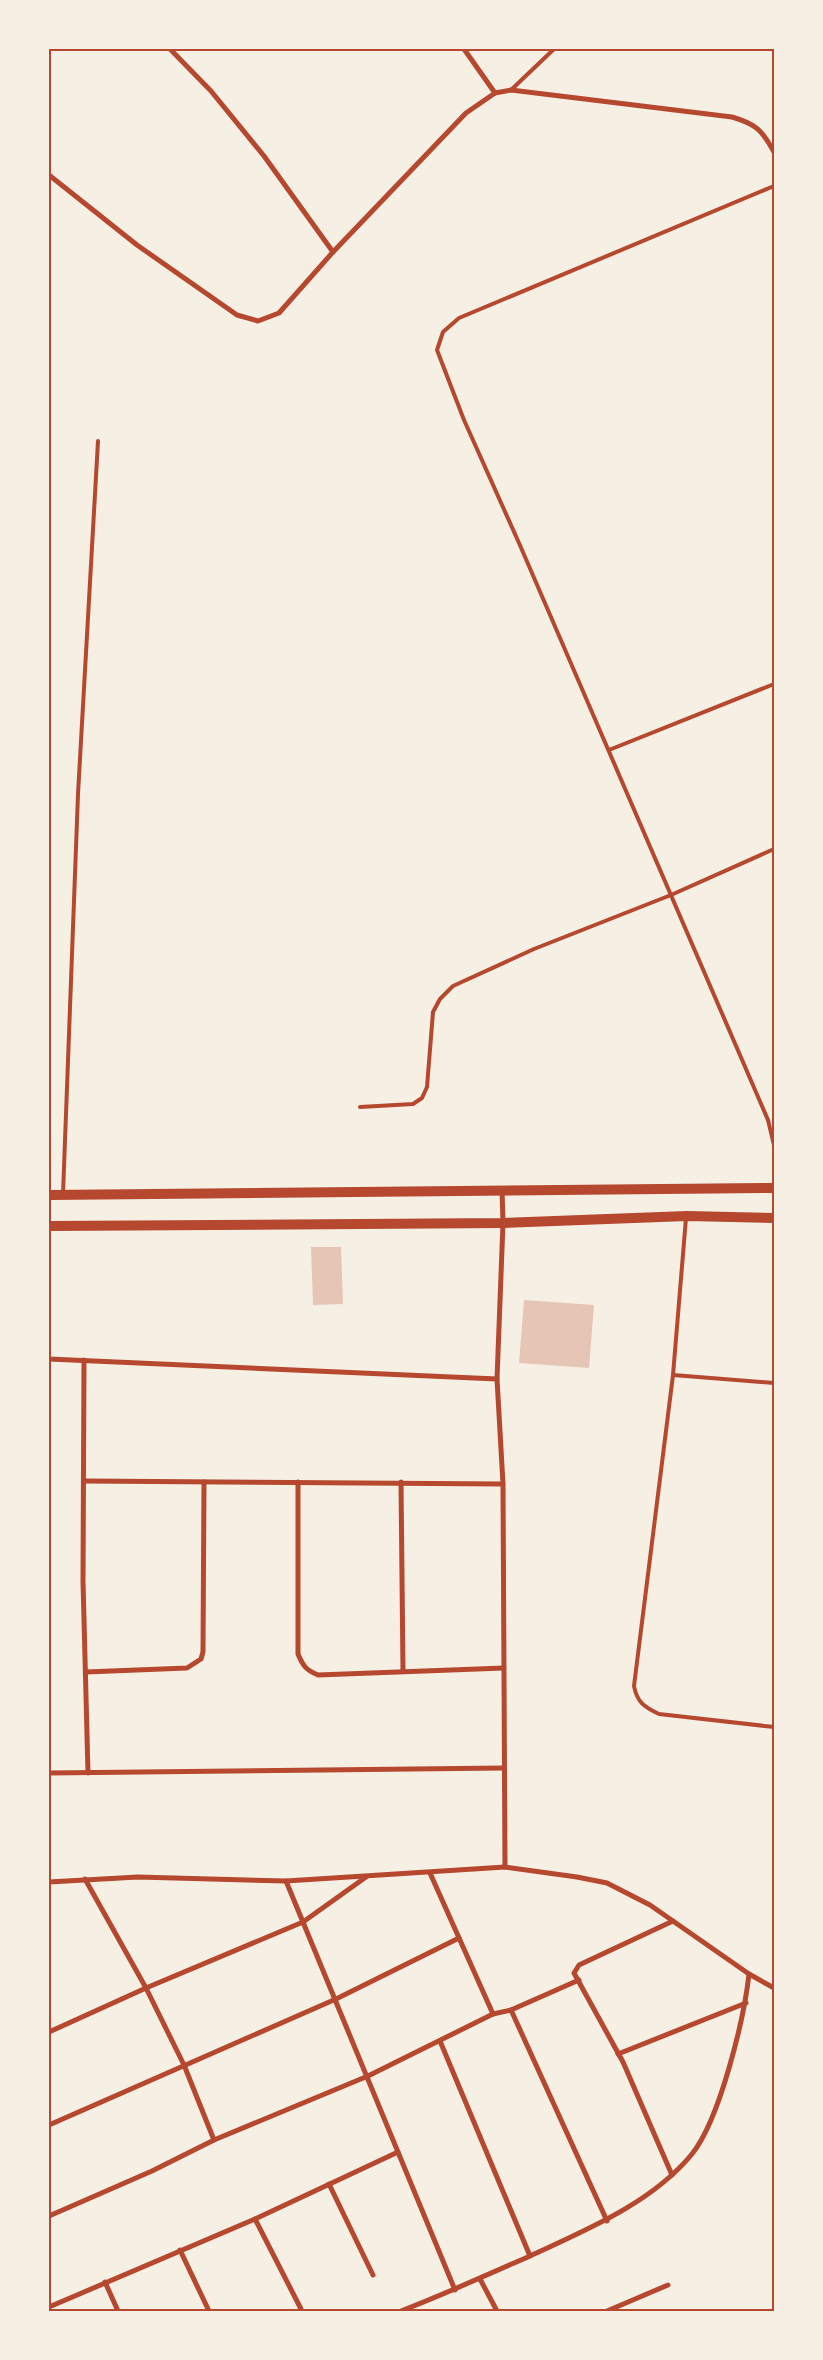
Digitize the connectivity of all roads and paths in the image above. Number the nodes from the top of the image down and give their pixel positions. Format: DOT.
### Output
graph roads {
  1 [pos="170,49"];
  2 [pos="464,49"];
  3 [pos="554,49"];
  4 [pos="511,90"];
  5 [pos="495,93"];
  6 [pos="774,152"];
  7 [pos="49,175"];
  8 [pos="774,186"];
  9 [pos="332,252"];
  10 [pos="98,441"];
  11 [pos="774,684"];
  12 [pos="609,750"];
  13 [pos="774,849"];
  14 [pos="671,895"];
  15 [pos="360,1107"];
  16 [pos="774,1145"];
  17 [pos="774,1188"];
  18 [pos="502,1189"];
  19 [pos="49,1194"];
  20 [pos="63,1194"];
  21 [pos="687,1216"];
  22 [pos="774,1218"];
  23 [pos="503,1222"];
  24 [pos="49,1226"];
  25 [pos="49,1359"];
  26 [pos="84,1360"];
  27 [pos="673,1376"];
  28 [pos="497,1379"];
  29 [pos="774,1383"];
  30 [pos="84,1481"];
  31 [pos="204,1482"];
  32 [pos="298,1482"];
  33 [pos="401,1482"];
  34 [pos="503,1484"];
  35 [pos="504,1668"];
  36 [pos="403,1671"];
  37 [pos="86,1672"];
  38 [pos="774,1727"];
  39 [pos="503,1768"];
  40 [pos="49,1773"];
  41 [pos="88,1773"];
  42 [pos="505,1867"];
  43 [pos="430,1873"];
  44 [pos="366,1877"];
  45 [pos="86,1880"];
  46 [pos="286,1881"];
  47 [pos="49,1882"];
  48 [pos="673,1921"];
  49 [pos="304,1922"];
  50 [pos="459,1938"];
  51 [pos="749,1974"];
  52 [pos="579,1980"];
  53 [pos="146,1988"];
  54 [pos="774,1988"];
  55 [pos="336,1999"];
  56 [pos="746,2002"];
  57 [pos="511,2010"];
  58 [pos="493,2014"];
  59 [pos="49,2032"];
  60 [pos="440,2041"];
  61 [pos="618,2054"];
  62 [pos="184,2065"];
  63 [pos="368,2076"];
  64 [pos="49,2126"];
  65 [pos="214,2140"];
  66 [pos="398,2152"];
  67 [pos="672,2175"];
  68 [pos="330,2184"];
  69 [pos="49,2216"];
  70 [pos="255,2219"];
  71 [pos="607,2221"];
  72 [pos="180,2250"];
  73 [pos="530,2256"];
  74 [pos="373,2275"];
  75 [pos="480,2279"];
  76 [pos="106,2282"];
  77 [pos="668,2286"];
  78 [pos="455,2290"];
  79 [pos="49,2307"];
  80 [pos="301,2309"];
  81 [pos="118,2311"];
  82 [pos="209,2311"];
  83 [pos="401,2311"];
  84 [pos="497,2311"];
  85 [pos="607,2311"];
  1 -- 9 [label="street"];
  2 -- 5 [label="street"];
  3 -- 4 [label="lane"];
  4 -- 5 [label="street"];
  4 -- 6 [label="street"];
  5 -- 9 [label="street"];
  7 -- 9 [label="street"];
  8 -- 12 [label="lane"];
  10 -- 20 [label="lane"];
  11 -- 12 [label="lane"];
  12 -- 14 [label="lane"];
  13 -- 14 [label="lane"];
  14 -- 15 [label="lane"];
  14 -- 16 [label="lane"];
  17 -- 18 [label="main road"];
  18 -- 20 [label="main road"];
  18 -- 23 [label="street"];
  19 -- 20 [label="main road"];
  21 -- 22 [label="main road"];
  21 -- 23 [label="main road"];
  21 -- 27 [label="lane"];
  23 -- 24 [label="main road"];
  23 -- 28 [label="street"];
  25 -- 26 [label="street"];
  26 -- 28 [label="street"];
  26 -- 30 [label="street"];
  27 -- 29 [label="lane"];
  27 -- 38 [label="lane"];
  28 -- 34 [label="street"];
  30 -- 31 [label="street"];
  30 -- 37 [label="street"];
  31 -- 32 [label="street"];
  31 -- 37 [label="street"];
  32 -- 33 [label="street"];
  32 -- 36 [label="street"];
  33 -- 34 [label="street"];
  33 -- 36 [label="street"];
  34 -- 35 [label="street"];
  35 -- 36 [label="street"];
  35 -- 39 [label="street"];
  37 -- 41 [label="street"];
  39 -- 41 [label="street"];
  39 -- 42 [label="street"];
  40 -- 41 [label="street"];
  42 -- 43 [label="street"];
  42 -- 48 [label="street"];
  43 -- 44 [label="street"];
  43 -- 50 [label="street"];
  44 -- 46 [label="street"];
  44 -- 49 [label="street"];
  45 -- 46 [label="street"];
  45 -- 47 [label="street"];
  45 -- 53 [label="street"];
  46 -- 49 [label="street"];
  48 -- 51 [label="street"];
  48 -- 52 [label="street"];
  49 -- 53 [label="street"];
  49 -- 55 [label="street"];
  50 -- 55 [label="street"];
  50 -- 58 [label="street"];
  51 -- 54 [label="street"];
  51 -- 56 [label="street"];
  52 -- 57 [label="street"];
  52 -- 61 [label="street"];
  53 -- 59 [label="street"];
  53 -- 62 [label="street"];
  55 -- 62 [label="street"];
  55 -- 63 [label="street"];
  56 -- 61 [label="street"];
  56 -- 67 [label="street"];
  57 -- 58 [label="street"];
  57 -- 71 [label="street"];
  58 -- 60 [label="street"];
  60 -- 63 [label="street"];
  60 -- 73 [label="street"];
  61 -- 67 [label="street"];
  62 -- 64 [label="street"];
  62 -- 65 [label="street"];
  63 -- 65 [label="street"];
  63 -- 66 [label="street"];
  65 -- 69 [label="street"];
  66 -- 68 [label="street"];
  66 -- 78 [label="street"];
  67 -- 71 [label="street"];
  68 -- 70 [label="street"];
  68 -- 74 [label="street"];
  70 -- 72 [label="street"];
  70 -- 80 [label="street"];
  71 -- 73 [label="street"];
  72 -- 76 [label="street"];
  72 -- 82 [label="street"];
  73 -- 75 [label="street"];
  75 -- 78 [label="street"];
  75 -- 84 [label="street"];
  76 -- 79 [label="street"];
  76 -- 81 [label="street"];
  77 -- 85 [label="street"];
  78 -- 83 [label="street"];
}
